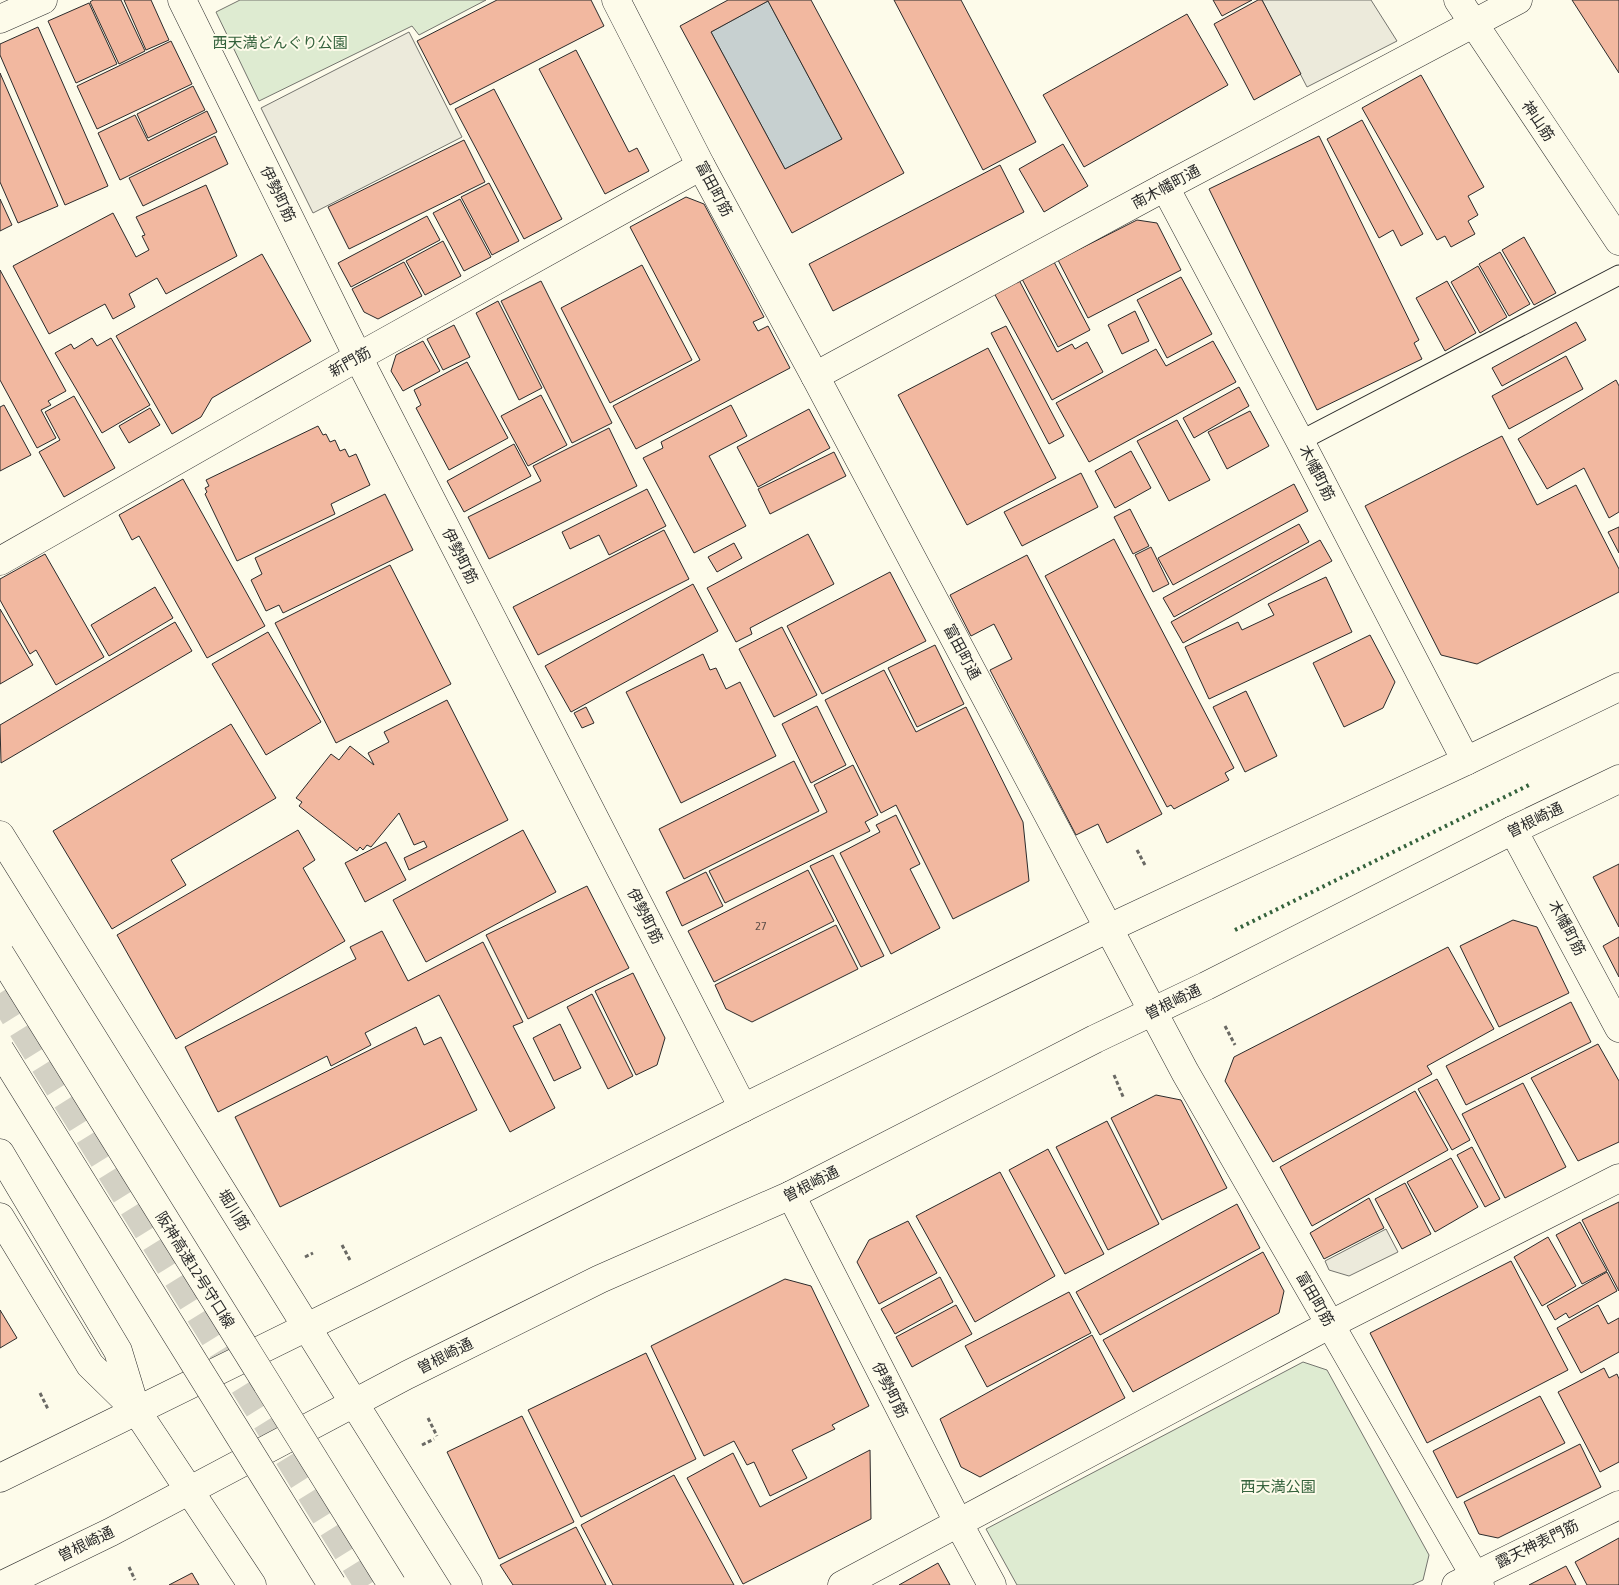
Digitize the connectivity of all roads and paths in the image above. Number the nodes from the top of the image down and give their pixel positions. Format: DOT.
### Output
graph roads {
  1 [pos="43,0"];
  2 [pos="182,0"];
  3 [pos="616,0"];
  4 [pos="1458,0"];
  5 [pos="1518,0"];
  6 [pos="0,19"];
  7 [pos="1473,25"];
  8 [pos="701,166"];
  9 [pos="1165,187"];
  10 [pos="1619,241"];
  11 [pos="1619,275"];
  12 [pos="358,358"];
  13 [pos="815,376"];
  14 [pos="1300,441"];
  15 [pos="0,561"];
  16 [pos="1619,686"];
  17 [pos="1466,761"];
  18 [pos="1619,779"];
  19 [pos="1513,830"];
  20 [pos="0,835"];
  21 [pos="1137,850"];
  22 [pos="1146,867"];
  23 [pos="1109,928"];
  24 [pos="0,954"];
  25 [pos="1153,1012"];
  26 [pos="1225,1026"];
  27 [pos="1619,1028"];
  28 [pos="1235,1045"];
  29 [pos="0,1050"];
  30 [pos="1114,1075"];
  31 [pos="1124,1099"];
  32 [pos="743,1108"];
  33 [pos="0,1152"];
  34 [pos="1619,1178"];
  35 [pos="791,1195"];
  36 [pos="0,1218"];
  37 [pos="342,1245"];
  38 [pos="351,1262"];
  39 [pos="1329,1325"];
  40 [pos="308,1326"];
  41 [pos="40,1393"];
  42 [pos="354,1403"];
  43 [pos="48,1409"];
  44 [pos="136,1410"];
  45 [pos="428,1418"];
  46 [pos="437,1436"];
  47 [pos="0,1478"];
  48 [pos="190,1490"];
  49 [pos="1619,1504"];
  50 [pos="959,1524"];
  51 [pos="129,1567"];
  52 [pos="136,1580"];
  53 [pos="1470,1582"];
  54 [pos="2,1585"];
  55 [pos="252,1585"];
  56 [pos="332,1585"];
  57 [pos="392,1585"];
  58 [pos="468,1585"];
  59 [pos="842,1585"];
  60 [pos="992,1585"];
  1 -- 6 [label="main road"];
  2 -- 12 [label="main road, 伊勢町筋"];
  3 -- 8 [label="main road, 富田町筋"];
  4 -- 7 [label="main road, 神山筋"];
  5 -- 7 [label="main road, 南木幡町通"];
  7 -- 9 [label="main road, 南木幡町通"];
  7 -- 10 [label="main road, 神山筋"];
  8 -- 12 [label="main road, 新門筋"];
  8 -- 13 [label="main road, 富田町筋"];
  9 -- 13 [label="main road, 南木幡町通"];
  9 -- 14 [label="main road, 木幡町筋"];
  11 -- 14 [label="lane"];
  12 -- 15 [label="main road, 新門筋"];
  12 -- 32 [label="main road, 伊勢町筋"];
  13 -- 23 [label="main road, 富田町通"];
  14 -- 17 [label="main road, 木幡町筋"];
  16 -- 17 [label="main road"];
  17 -- 23 [label="main road"];
  18 -- 19 [label="main road, 曽根崎通"];
  19 -- 25 [label="main road, 曽根崎通"];
  19 -- 27 [label="main road, 木幡町筋"];
  20 -- 40 [label="main road, 堀川筋"];
  21 -- 22 [label="path"];
  23 -- 25 [label="main road, 富田町通"];
  23 -- 32 [label="main road"];
  24 -- 57 [label="main road, 阪神高速12号守口線, bridge"];
  25 -- 35 [label="main road, 曽根崎通"];
  25 -- 39 [label="main road, 富田町筋"];
  26 -- 28 [label="path"];
  29 -- 56 [label="main road, bridge"];
  30 -- 31 [label="path"];
  32 -- 40 [label="main road"];
  33 -- 44 [label="main road"];
  34 -- 39 [label="main road"];
  35 -- 42 [label="main road, 曽根崎通"];
  35 -- 50 [label="main road, 伊勢町筋"];
  36 -- 44 [label="main road"];
  37 -- 38 [label="path"];
  39 -- 50 [label="main road"];
  39 -- 53 [label="main road, 富田町筋"];
  40 -- 42 [label="main road, 堀川筋"];
  40 -- 44 [label="main road"];
  41 -- 43 [label="path"];
  42 -- 48 [label="main road, 曽根崎通"];
  42 -- 58 [label="main road, 堀川筋"];
  44 -- 47 [label="main road"];
  44 -- 48 [label="main road"];
  45 -- 46 [label="path"];
  48 -- 54 [label="main road, 曽根崎通"];
  48 -- 55 [label="main road"];
  49 -- 53 [label="main road, 露天神表門筋"];
  50 -- 59 [label="main road"];
  50 -- 60 [label="main road, 伊勢町筋"];
  51 -- 52 [label="path"];
}
